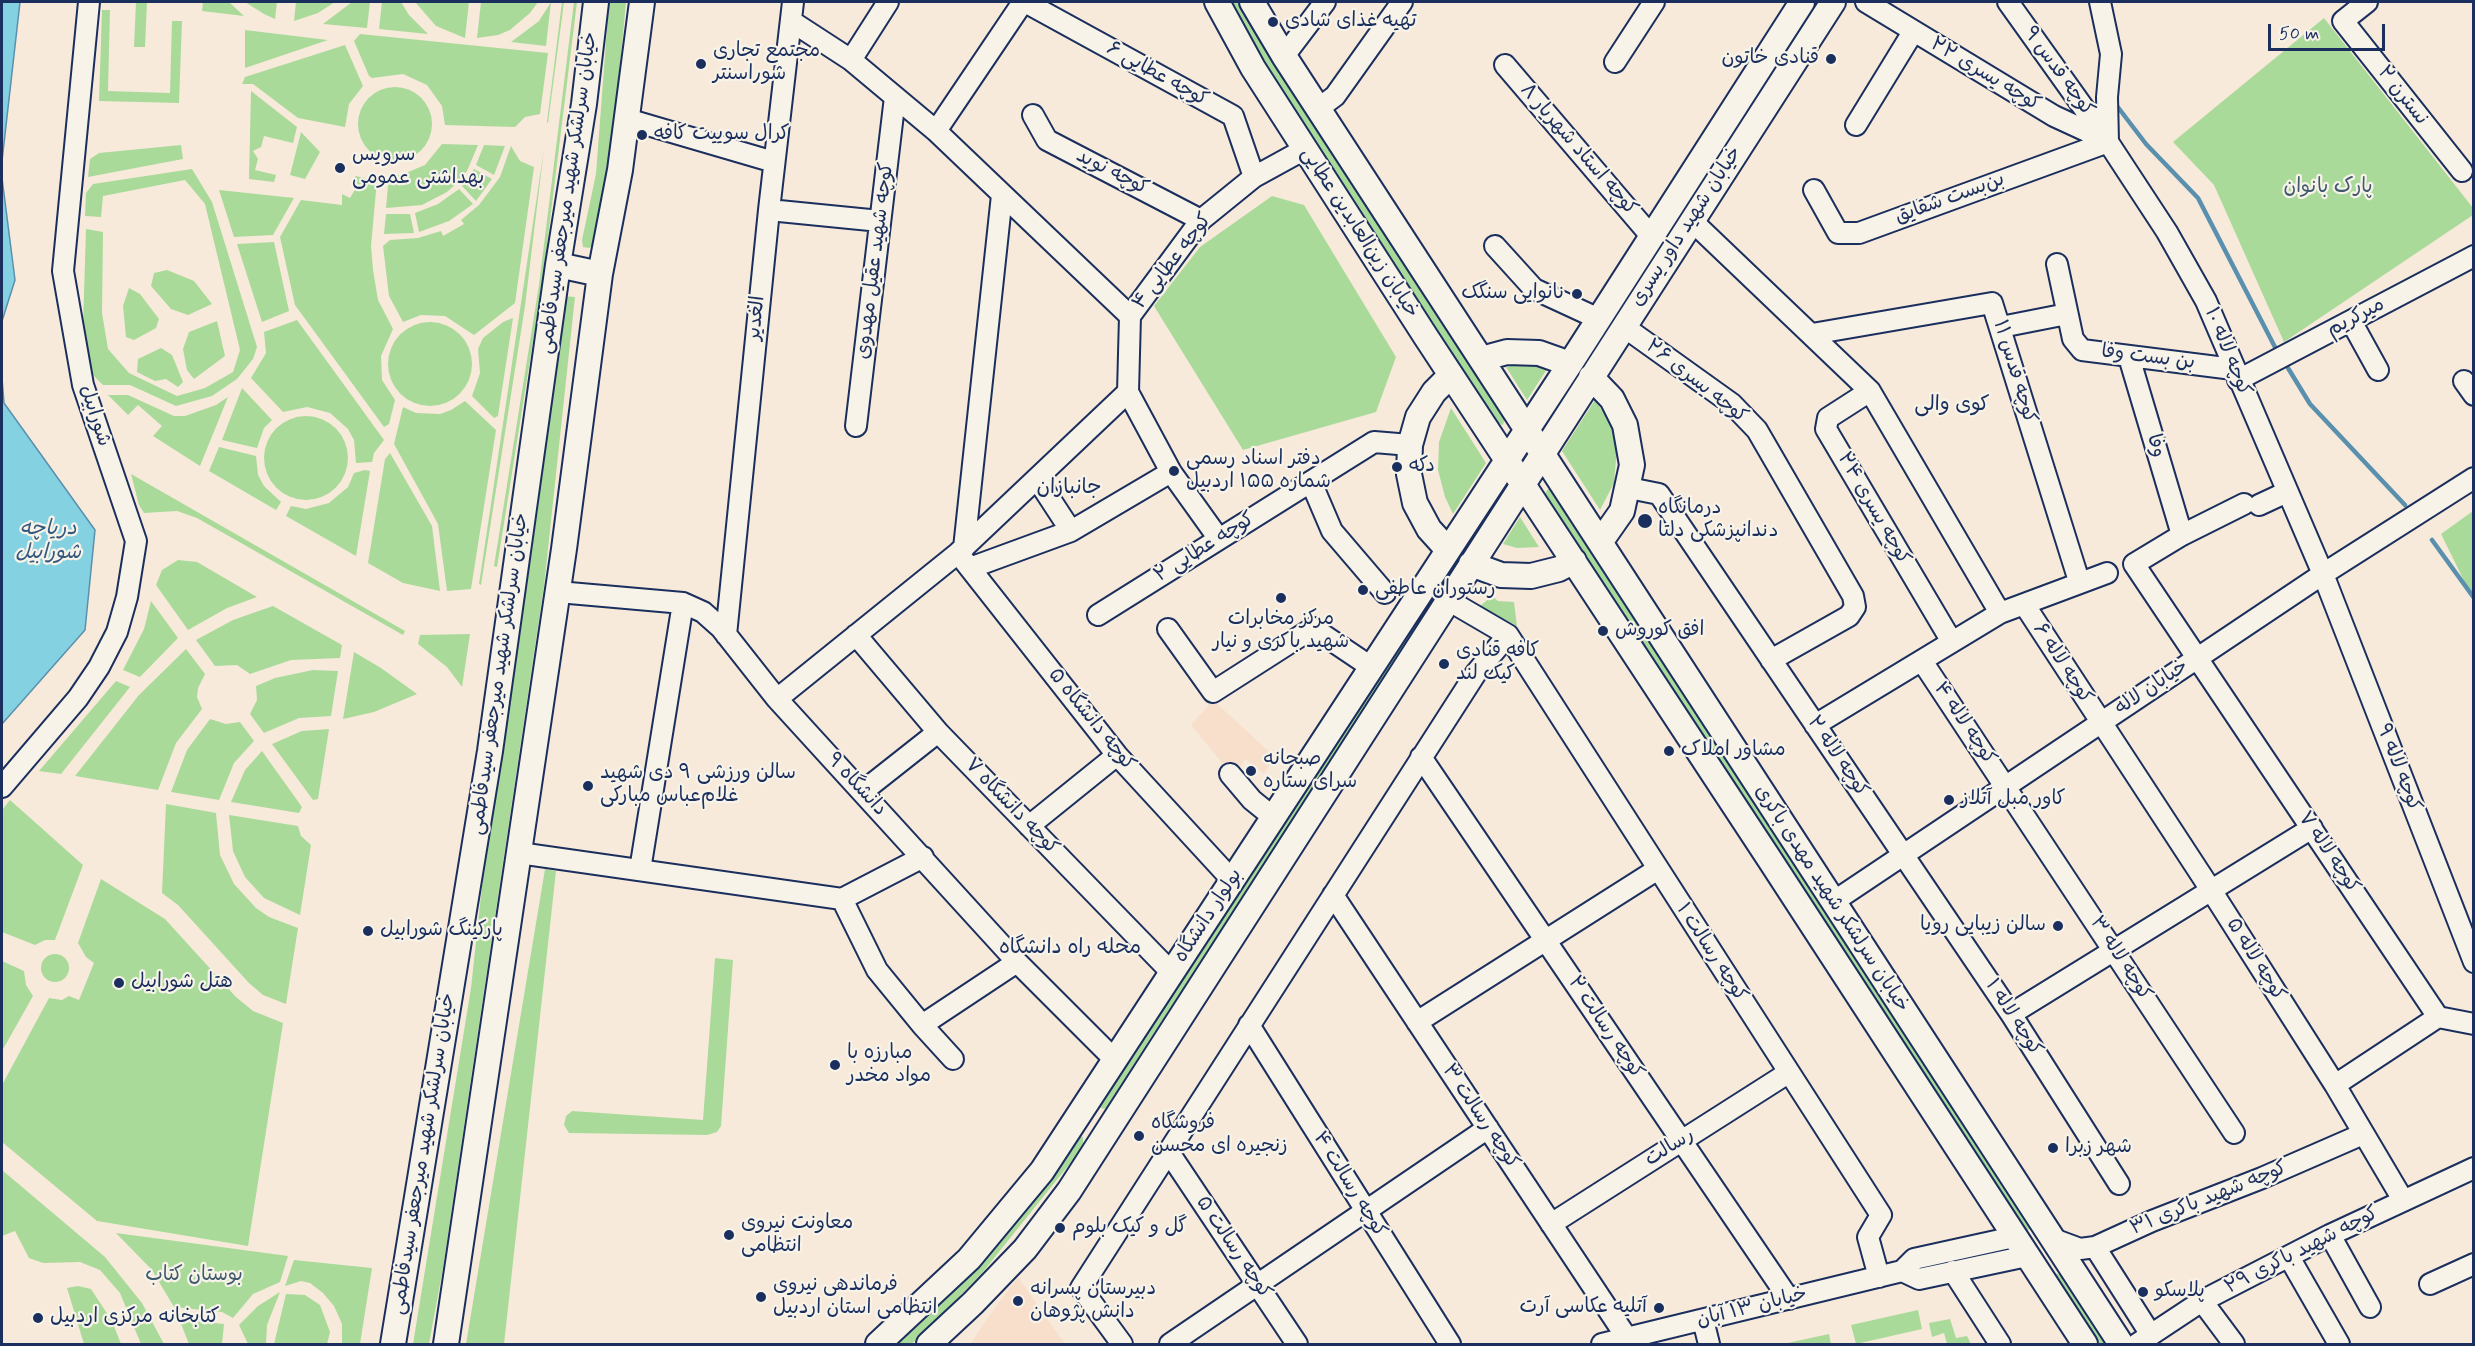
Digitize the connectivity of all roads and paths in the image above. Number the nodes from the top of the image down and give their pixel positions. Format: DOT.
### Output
graph roads {
  1 [pos="89,2"];
  2 [pos="596,2"];
  3 [pos="642,2"];
  4 [pos="888,2"];
  5 [pos="1024,2"];
  6 [pos="1217,2"];
  7 [pos="1252,2"];
  8 [pos="1325,2"];
  9 [pos="1402,2"];
  10 [pos="1654,2"];
  11 [pos="1802,2"];
  12 [pos="1833,2"];
  13 [pos="1866,2"];
  14 [pos="2008,2"];
  15 [pos="2100,2"];
  16 [pos="2367,2"];
  17 [pos="792,11"];
  18 [pos="1913,32"];
  19 [pos="1284,56"];
  20 [pos="851,60"];
  21 [pos="1615,62"];
  22 [pos="1505,65"];
  23 [pos="895,97"];
  24 [pos="1319,108"];
  25 [pos="1034,115"];
  26 [pos="627,119"];
  27 [pos="1856,125"];
  28 [pos="936,131"];
  29 [pos="2108,142"];
  30 [pos="1305,149"];
  31 [pos="774,162"];
  32 [pos="2462,171"];
  33 [pos="1254,177"];
  34 [pos="1814,190"];
  35 [pos="1002,195"];
  36 [pos="768,210"];
  37 [pos="1202,220"];
  38 [pos="1691,220"];
  39 [pos="880,221"];
  40 [pos="1651,236"];
  41 [pos="1495,246"];
  42 [pos="2474,256"];
  43 [pos="2057,264"];
  44 [pos="558,265"];
  45 [pos="600,274"];
  46 [pos="2067,314"];
  47 [pos="1131,316"];
  48 [pos="1599,319"];
  49 [pos="2351,321"];
  50 [pos="1623,326"];
  51 [pos="2001,327"];
  52 [pos="1812,334"];
  53 [pos="2129,357"];
  54 [pos="1481,359"];
  55 [pos="1570,364"];
  56 [pos="2378,370"];
  57 [pos="2235,374"];
  58 [pos="1451,375"];
  59 [pos="1591,377"];
  60 [pos="1870,391"];
  61 [pos="1128,392"];
  62 [pos="856,426"];
  63 [pos="1527,429"];
  64 [pos="1410,445"];
  65 [pos="1542,452"];
  66 [pos="1507,459"];
  67 [pos="1171,472"];
  68 [pos="1037,478"];
  69 [pos="2474,478"];
  70 [pos="1311,482"];
  71 [pos="1523,483"];
  72 [pos="1629,488"];
  73 [pos="2287,492"];
  74 [pos="1071,531"];
  75 [pos="2182,535"];
  76 [pos="1219,539"];
  77 [pos="1600,541"];
  78 [pos="1448,550"];
  79 [pos="964,556"];
  80 [pos="1574,561"];
  81 [pos="1471,564"];
  82 [pos="2107,573"];
  83 [pos="2324,574"];
  84 [pos="2079,581"];
  85 [pos="558,592"];
  86 [pos="1385,593"];
  87 [pos="1448,600"];
  88 [pos="682,603"];
  89 [pos="2024,604"];
  90 [pos="2000,613"];
  91 [pos="1098,615"];
  92 [pos="1168,629"];
  93 [pos="726,635"];
  94 [pos="1508,635"];
  95 [pos="856,636"];
  96 [pos="1952,642"];
  97 [pos="2197,659"];
  98 [pos="1771,660"];
  99 [pos="1922,661"];
  100 [pos="1371,666"];
  101 [pos="777,699"];
  102 [pos="2100,723"];
  103 [pos="1815,725"];
  104 [pos="938,732"];
  105 [pos="1117,755"];
  106 [pos="1421,757"];
  107 [pos="1230,774"];
  108 [pos="2005,786"];
  109 [pos="2,787"];
  110 [pos="862,792"];
  111 [pos="1273,817"];
  112 [pos="1029,826"];
  113 [pos="2312,828"];
  114 [pos="519,853"];
  115 [pos="1903,855"];
  116 [pos="923,857"];
  117 [pos="1658,869"];
  118 [pos="640,870"];
  119 [pos="1232,880"];
  120 [pos="2211,890"];
  121 [pos="1333,895"];
  122 [pos="842,899"];
  123 [pos="1833,902"];
  124 [pos="1546,940"];
  125 [pos="2115,950"];
  126 [pos="1017,962"];
  127 [pos="2474,962"];
  128 [pos="1172,973"];
  129 [pos="2011,1014"];
  130 [pos="2438,1017"];
  131 [pos="1417,1022"];
  132 [pos="2474,1024"];
  133 [pos="922,1025"];
  134 [pos="1248,1025"];
  135 [pos="953,1059"];
  136 [pos="1115,1060"];
  137 [pos="1788,1073"];
  138 [pos="2334,1085"];
  139 [pos="1085,1106"];
  140 [pos="1112,1124"];
  141 [pos="1488,1128"];
  142 [pos="2234,1133"];
  143 [pos="2362,1134"];
  144 [pos="1682,1141"];
  145 [pos="1168,1151"];
  146 [pos="2474,1168"];
  147 [pos="2119,1184"];
  148 [pos="2403,1200"];
  149 [pos="1365,1211"];
  150 [pos="1551,1224"];
  151 [pos="2330,1235"];
  152 [pos="2053,1239"];
  153 [pos="2020,1247"];
  154 [pos="2095,1247"];
  155 [pos="2289,1257"];
  156 [pos="2474,1264"];
  157 [pos="1902,1271"];
  158 [pos="1953,1271"];
  159 [pos="1878,1277"];
  160 [pos="2430,1284"];
  161 [pos="1257,1285"];
  162 [pos="1789,1299"];
  163 [pos="2202,1302"];
  164 [pos="2370,1307"];
  165 [pos="1703,1320"];
  166 [pos="1627,1338"];
  167 [pos="2144,1340"];
  168 [pos="393,1344"];
  169 [pos="446,1344"];
  170 [pos="878,1344"];
  171 [pos="929,1344"];
  172 [pos="1122,1344"];
  173 [pos="1170,1344"];
  174 [pos="1297,1344"];
  175 [pos="1450,1344"];
  176 [pos="1602,1344"];
  177 [pos="1709,1344"];
  178 [pos="2000,1344"];
  179 [pos="2085,1344"];
  180 [pos="2121,1344"];
  181 [pos="2234,1344"];
  182 [pos="2339,1344"];
  1 -- 109 [label="street, شورابیل"];
  2 -- 44 [label="main road, خیابان سرلشکر شهید میرجعفر سیدفاطمی"];
  3 -- 26 [label="main road"];
  4 -- 20 [label="street"];
  5 -- 28 [label="street"];
  5 -- 33 [label="street, کوچه عطایی ۶"];
  6 -- 30 [label="main road, خیابان زین‌العابدین عطایی"];
  7 -- 19 [label="main road, خیابان زین‌العابدین عطایی"];
  8 -- 19 [label="street"];
  9 -- 24 [label="street"];
  10 -- 21 [label="street"];
  11 -- 40 [label="main road, خیابان شهید داور یسری"];
  12 -- 38 [label="main road, خیابان شهید داور یسری"];
  13 -- 18 [label="street, کوچه یسری ۲۲"];
  14 -- 29 [label="street, کوچه قدس ۹"];
  15 -- 29 [label="street"];
  16 -- 32 [label="street, نسترن ۲"];
  17 -- 20 [label="street"];
  17 -- 31 [label="street, الغدیر"];
  18 -- 27 [label="street"];
  18 -- 29 [label="street, کوچه یسری ۲۲"];
  19 -- 24 [label="main road, خیابان زین‌العابدین عطایی"];
  20 -- 23 [label="street"];
  22 -- 40 [label="street, کوچه استاد شهریار ۸"];
  23 -- 28 [label="street"];
  23 -- 39 [label="street, کوچه شهید عقیل مهدوی"];
  24 -- 54 [label="main road, خیابان زین‌العابدین عطایی"];
  25 -- 37 [label="street, کوچه نوید"];
  26 -- 31 [label="street"];
  26 -- 45 [label="main road"];
  28 -- 35 [label="street"];
  29 -- 34 [label="street, بن‌بست شقایق"];
  29 -- 57 [label="street, کوچه لاله ۱۰"];
  30 -- 33 [label="street, کوچه عطایی ۴"];
  30 -- 58 [label="main road, خیابان زین‌العابدین عطایی"];
  31 -- 36 [label="street, الغدیر"];
  33 -- 37 [label="street, کوچه عطایی ۴"];
  35 -- 47 [label="street"];
  35 -- 79 [label="street"];
  36 -- 39 [label="street"];
  36 -- 93 [label="street, الغدیر"];
  37 -- 47 [label="street, کوچه عطایی ۴"];
  38 -- 50 [label="main road, خیابان شهید داور یسری"];
  38 -- 52 [label="street"];
  39 -- 62 [label="street, کوچه شهید عقیل مهدوی"];
  40 -- 48 [label="main road, خیابان شهید داور یسری"];
  41 -- 48 [label="street"];
  42 -- 49 [label="street, میرکریم"];
  43 -- 46 [label="street, بن بست وفا"];
  44 -- 45 [label="main road"];
  44 -- 168 [label="main road, خیابان سرلشکر شهید میرجعفر سیدفاطمی"];
  45 -- 85 [label="main road"];
  46 -- 51 [label="street"];
  46 -- 53 [label="street, بن بست وفا"];
  47 -- 61 [label="street"];
  48 -- 55 [label="main road, خیابان شهید داور یسری"];
  49 -- 56 [label="street"];
  49 -- 57 [label="street, میرکریم"];
  50 -- 59 [label="main road, خیابان شهید داور یسری"];
  50 -- 98 [label="street, کوچه یسری ۲۶"];
  51 -- 52 [label="street, کوچه قدس ۱۱"];
  51 -- 84 [label="street, کوچه قدس ۱۱"];
  52 -- 60 [label="street"];
  53 -- 57 [label="street, بن بست وفا"];
  53 -- 75 [label="street, وفا"];
  54 -- 55 [label="main road"];
  54 -- 63 [label="main road, خیابان زین‌العابدین عطایی"];
  55 -- 63 [label="main road, خیابان شهید داور یسری"];
  57 -- 73 [label="street, کوچه لاله ۱۰"];
  58 -- 64 [label="main road"];
  58 -- 66 [label="main road, خیابان زین‌العابدین عطایی"];
  59 -- 65 [label="main road, خیابان شهید داور یسری"];
  59 -- 72 [label="main road"];
  60 -- 90 [label="street"];
  60 -- 96 [label="street, کوچه یسری ۲۴"];
  61 -- 67 [label="street"];
  61 -- 68 [label="street"];
  63 -- 65 [label="main road, خیابان زین‌العابدین عطایی"];
  63 -- 66 [label="main road, خیابان شهید داور یسری"];
  64 -- 70 [label="street, کوچه عطایی ۲"];
  64 -- 78 [label="main road"];
  65 -- 71 [label="main road, خیابان شهید داور یسری"];
  65 -- 77 [label="main road, خیابان سرلشکر شهید مهدی باکری"];
  66 -- 71 [label="main road, خیابان زین‌العابدین عطایی"];
  66 -- 78 [label="main road, بولوار دانشگاه"];
  67 -- 74 [label="street"];
  67 -- 76 [label="street"];
  68 -- 74 [label="street"];
  68 -- 79 [label="street"];
  69 -- 83 [label="street, خیابان لاله"];
  70 -- 76 [label="street, کوچه عطایی ۲"];
  70 -- 86 [label="street"];
  71 -- 80 [label="main road, خیابان سرلشکر شهید مهدی باکری"];
  71 -- 81 [label="main road, بولوار دانشگاه"];
  72 -- 77 [label="main road"];
  72 -- 98 [label="street, کوچه لاله ۲"];
  73 -- 75 [label="street"];
  73 -- 83 [label="street, کوچه لاله ۱۰"];
  74 -- 79 [label="street"];
  75 -- 97 [label="street, کوچه لاله ۷"];
  76 -- 91 [label="street, کوچه عطایی ۲"];
  77 -- 123 [label="main road, خیابان سرلشکر شهید مهدی باکری"];
  78 -- 100 [label="main road, بولوار دانشگاه"];
  79 -- 95 [label="street"];
  79 -- 105 [label="street, کوچه دانشگاه ۵"];
  80 -- 81 [label="main road"];
  80 -- 153 [label="main road, خیابان سرلشکر شهید مهدی باکری"];
  81 -- 87 [label="main road, بولوار دانشگاه"];
  82 -- 84 [label="street"];
  83 -- 97 [label="street, خیابان لاله"];
  83 -- 127 [label="street, کوچه لاله ۹"];
  84 -- 89 [label="street"];
  85 -- 88 [label="street, دانشگاه ۹"];
  85 -- 114 [label="main road"];
  87 -- 94 [label="street"];
  87 -- 140 [label="main road, بولوار دانشگاه"];
  88 -- 93 [label="street, دانشگاه ۹"];
  88 -- 118 [label="street"];
  89 -- 90 [label="street"];
  89 -- 102 [label="street, کوچه لاله ۶"];
  90 -- 96 [label="street"];
  92 -- 100 [label="street"];
  93 -- 101 [label="street, دانشگاه ۹"];
  94 -- 106 [label="street"];
  94 -- 117 [label="street, کوچه رسالت ۱"];
  95 -- 101 [label="street"];
  95 -- 104 [label="street, کوچه دانشگاه ۷"];
  96 -- 99 [label="street"];
  97 -- 102 [label="street, خیابان لاله"];
  97 -- 113 [label="street, کوچه لاله ۷"];
  98 -- 103 [label="street, کوچه لاله ۲"];
  99 -- 103 [label="street"];
  99 -- 108 [label="street, کوچه لاله ۴"];
  100 -- 111 [label="main road, بولوار دانشگاه"];
  101 -- 110 [label="street, دانشگاه ۹"];
  102 -- 108 [label="street, خیابان لاله"];
  102 -- 120 [label="street, کوچه لاله ۵"];
  103 -- 115 [label="street, کوچه لاله ۲"];
  104 -- 110 [label="street"];
  104 -- 112 [label="street, کوچه دانشگاه ۷"];
  105 -- 112 [label="street"];
  105 -- 119 [label="street, کوچه دانشگاه ۵"];
  106 -- 121 [label="street"];
  106 -- 124 [label="street, کوچه رسالت ۲"];
  107 -- 111 [label="street"];
  108 -- 115 [label="street, خیابان لاله"];
  108 -- 125 [label="street, کوچه لاله ۳"];
  110 -- 116 [label="street, دانشگاه ۹"];
  111 -- 119 [label="main road, بولوار دانشگاه"];
  112 -- 128 [label="street, کوچه دانشگاه ۷"];
  113 -- 120 [label="street"];
  113 -- 130 [label="street, کوچه لاله ۷"];
  114 -- 118 [label="street"];
  114 -- 169 [label="main road"];
  115 -- 123 [label="street, خیابان لاله"];
  115 -- 129 [label="street, کوچه لاله ۱"];
  116 -- 122 [label="street"];
  116 -- 126 [label="street, دانشگاه ۹"];
  117 -- 124 [label="street"];
  117 -- 137 [label="street, کوچه رسالت ۱"];
  118 -- 122 [label="street"];
  119 -- 128 [label="main road, بولوار دانشگاه"];
  120 -- 125 [label="street"];
  120 -- 138 [label="street, کوچه لاله ۵"];
  121 -- 131 [label="street, کوچه رسالت ۳"];
  121 -- 134 [label="street"];
  122 -- 133 [label="street"];
  123 -- 152 [label="main road, خیابان سرلشکر شهید مهدی باکری"];
  124 -- 131 [label="street"];
  124 -- 144 [label="street, کوچه رسالت ۲"];
  125 -- 129 [label="street"];
  125 -- 142 [label="street, کوچه لاله ۳"];
  126 -- 133 [label="street"];
  126 -- 136 [label="street, دانشگاه ۹"];
  128 -- 136 [label="main road, بولوار دانشگاه"];
  129 -- 147 [label="street, کوچه لاله ۱"];
  130 -- 132 [label="street"];
  130 -- 138 [label="street"];
  131 -- 141 [label="street, کوچه رسالت ۳"];
  133 -- 135 [label="street"];
  134 -- 145 [label="street"];
  134 -- 149 [label="street, کوچه رسالت ۴"];
  136 -- 139 [label="main road, بولوار دانشگاه"];
  137 -- 144 [label="street, رسالت"];
  137 -- 159 [label="street, کوچه رسالت ۱"];
  138 -- 143 [label="street, کوچه لاله ۵"];
  139 -- 140 [label="main road"];
  139 -- 170 [label="main road, بولوار دانشگاه"];
  140 -- 171 [label="main road, بولوار دانشگاه"];
  141 -- 149 [label="street"];
  141 -- 150 [label="street, کوچه رسالت ۳"];
  143 -- 148 [label="street, کوچه لاله ۵"];
  143 -- 154 [label="street, کوچه شهید باکری ۳۱"];
  144 -- 150 [label="street, رسالت"];
  144 -- 162 [label="street, کوچه رسالت ۲"];
  145 -- 161 [label="street, کوچه رسالت ۵"];
  145 -- 172 [label="street"];
  146 -- 148 [label="street, کوچه شهید باکری ۲۹"];
  148 -- 151 [label="street, کوچه شهید باکری ۲۹"];
  149 -- 161 [label="street"];
  149 -- 175 [label="street, کوچه رسالت ۴"];
  150 -- 166 [label="street, کوچه رسالت ۳"];
  151 -- 155 [label="street, کوچه شهید باکری ۲۹"];
  151 -- 164 [label="street"];
  152 -- 153 [label="main road"];
  152 -- 154 [label="street"];
  152 -- 180 [label="main road, خیابان سرلشکر شهید مهدی باکری"];
  153 -- 157 [label="street, خیابان ۱۳ آبان"];
  153 -- 158 [label="street, خیابان ۱۳ آبان"];
  153 -- 179 [label="main road, خیابان سرلشکر شهید مهدی باکری"];
  154 -- 167 [label="street"];
  155 -- 163 [label="street, کوچه شهید باکری ۲۹"];
  155 -- 182 [label="street"];
  156 -- 160 [label="street"];
  157 -- 158 [label="street, خیابان ۱۳ آبان"];
  157 -- 159 [label="street, خیابان ۱۳ آبان"];
  158 -- 178 [label="street"];
  159 -- 162 [label="street, خیابان ۱۳ آبان"];
  161 -- 173 [label="street"];
  161 -- 174 [label="street, کوچه رسالت ۵"];
  162 -- 165 [label="street, خیابان ۱۳ آبان"];
  163 -- 167 [label="street, کوچه شهید باکری ۲۹"];
  163 -- 181 [label="street"];
  165 -- 166 [label="street, خیابان ۱۳ آبان"];
  165 -- 177 [label="street"];
  166 -- 176 [label="street, خیابان ۱۳ آبان"];
}
